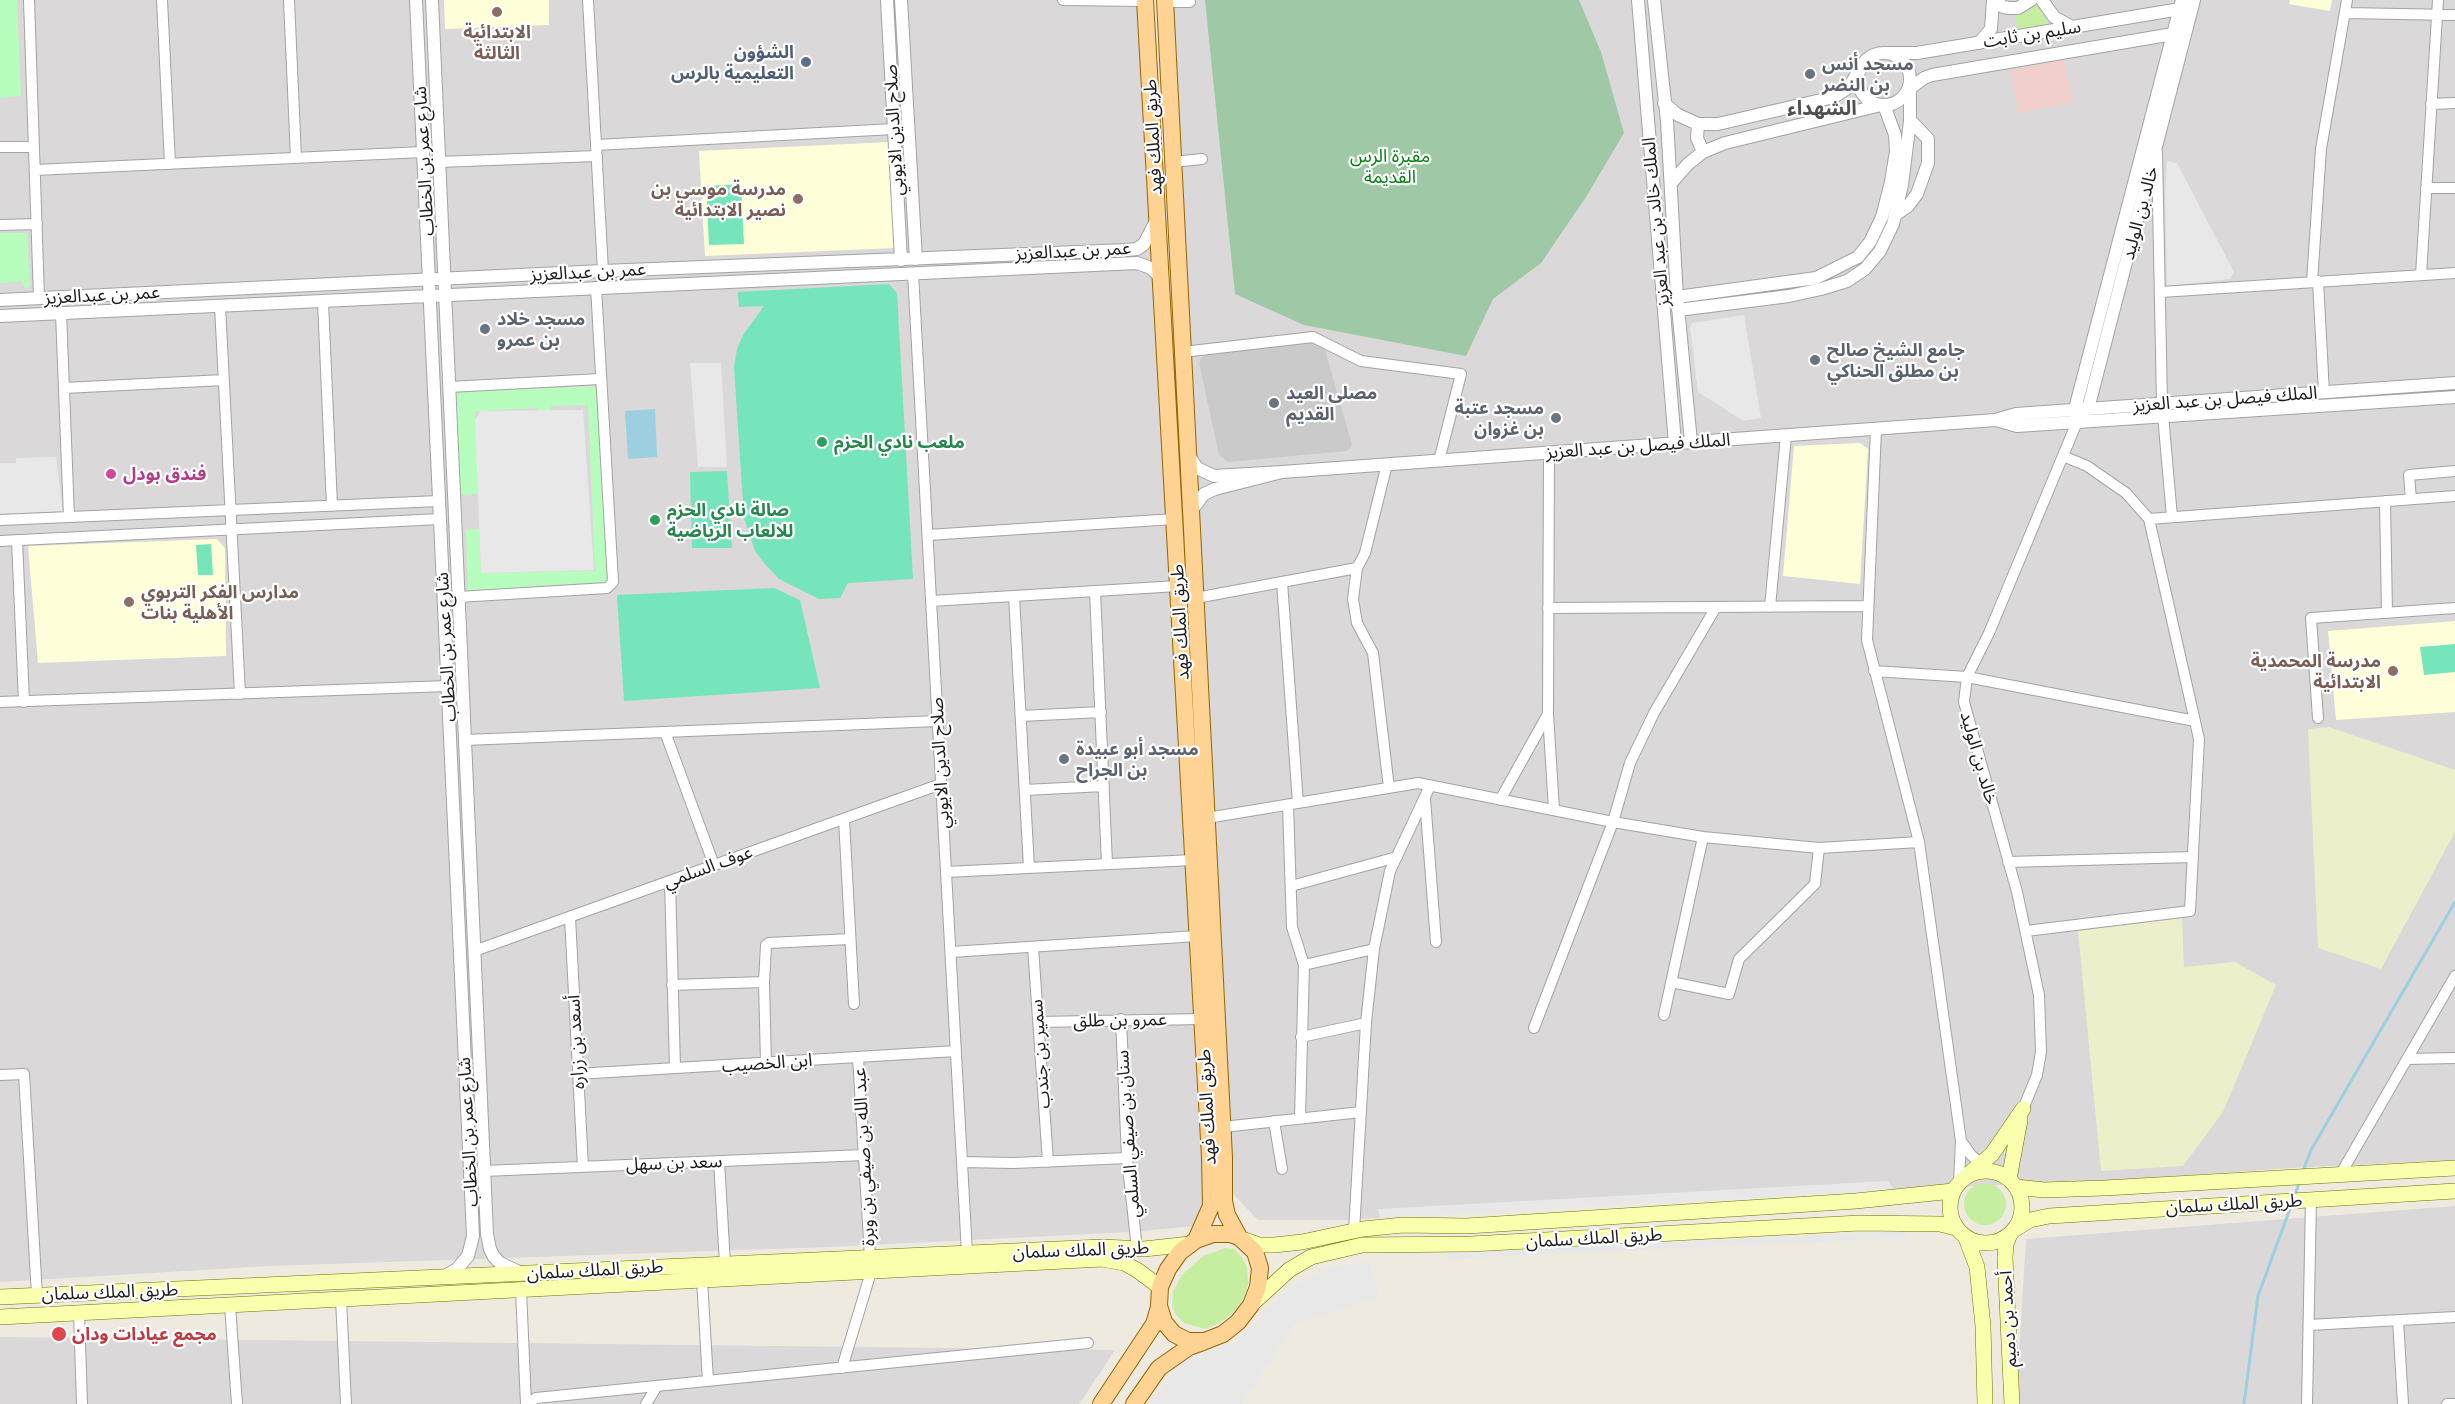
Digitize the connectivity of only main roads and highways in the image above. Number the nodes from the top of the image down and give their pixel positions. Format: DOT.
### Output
graph roads {
  1 [pos="1145,0"];
  2 [pos="1165,1"];
  3 [pos="1984,1168"];
  4 [pos="2455,1168"];
  5 [pos="1960,1183"];
  6 [pos="2012,1183"];
  7 [pos="2455,1191"];
  8 [pos="2013,1231"];
  9 [pos="1961,1233"];
  10 [pos="1242,1238"];
  11 [pos="1193,1242"];
  12 [pos="870,1264"];
  13 [pos="1160,1287"];
  14 [pos="0,1297"];
  15 [pos="1251,1305"];
  16 [pos="1159,1306"];
  17 [pos="0,1317"];
  18 [pos="1205,1341"];
  19 [pos="1101,1404"];
  20 [pos="1134,1404"];
  21 [pos="1985,1404"];
  22 [pos="2012,1404"];
  1 -- 11 [label="main road, طريق الملك فهد"];
  2 -- 10 [label="main road, طريق الملك فهد"];
  3 -- 5 [label="main road"];
  3 -- 6 [label="main road"];
  3 -- 6 [label="main road"];
  4 -- 6 [label="main road, طريق الملك سلمان"];
  5 -- 9 [label="main road"];
  5 -- 10 [label="main road, طريق الملك سلمان"];
  6 -- 8 [label="main road"];
  7 -- 8 [label="main road, طريق الملك سلمان"];
  8 -- 9 [label="main road"];
  8 -- 22 [label="main road, أحمد بن دميم"];
  9 -- 15 [label="main road, طريق الملك سلمان"];
  9 -- 21 [label="main road, أحمد بن دميم"];
  10 -- 11 [label="main road"];
  10 -- 15 [label="main road"];
  11 -- 12 [label="main road, طريق الملك سلمان"];
  11 -- 13 [label="main road"];
  12 -- 13 [label="main road, طريق الملك سلمان"];
  12 -- 14 [label="main road, طريق الملك سلمان"];
  12 -- 17 [label="main road, طريق الملك سلمان"];
  13 -- 16 [label="main road"];
  15 -- 18 [label="main road"];
  16 -- 18 [label="main road"];
  16 -- 19 [label="main road"];
  18 -- 20 [label="main road"];
}
